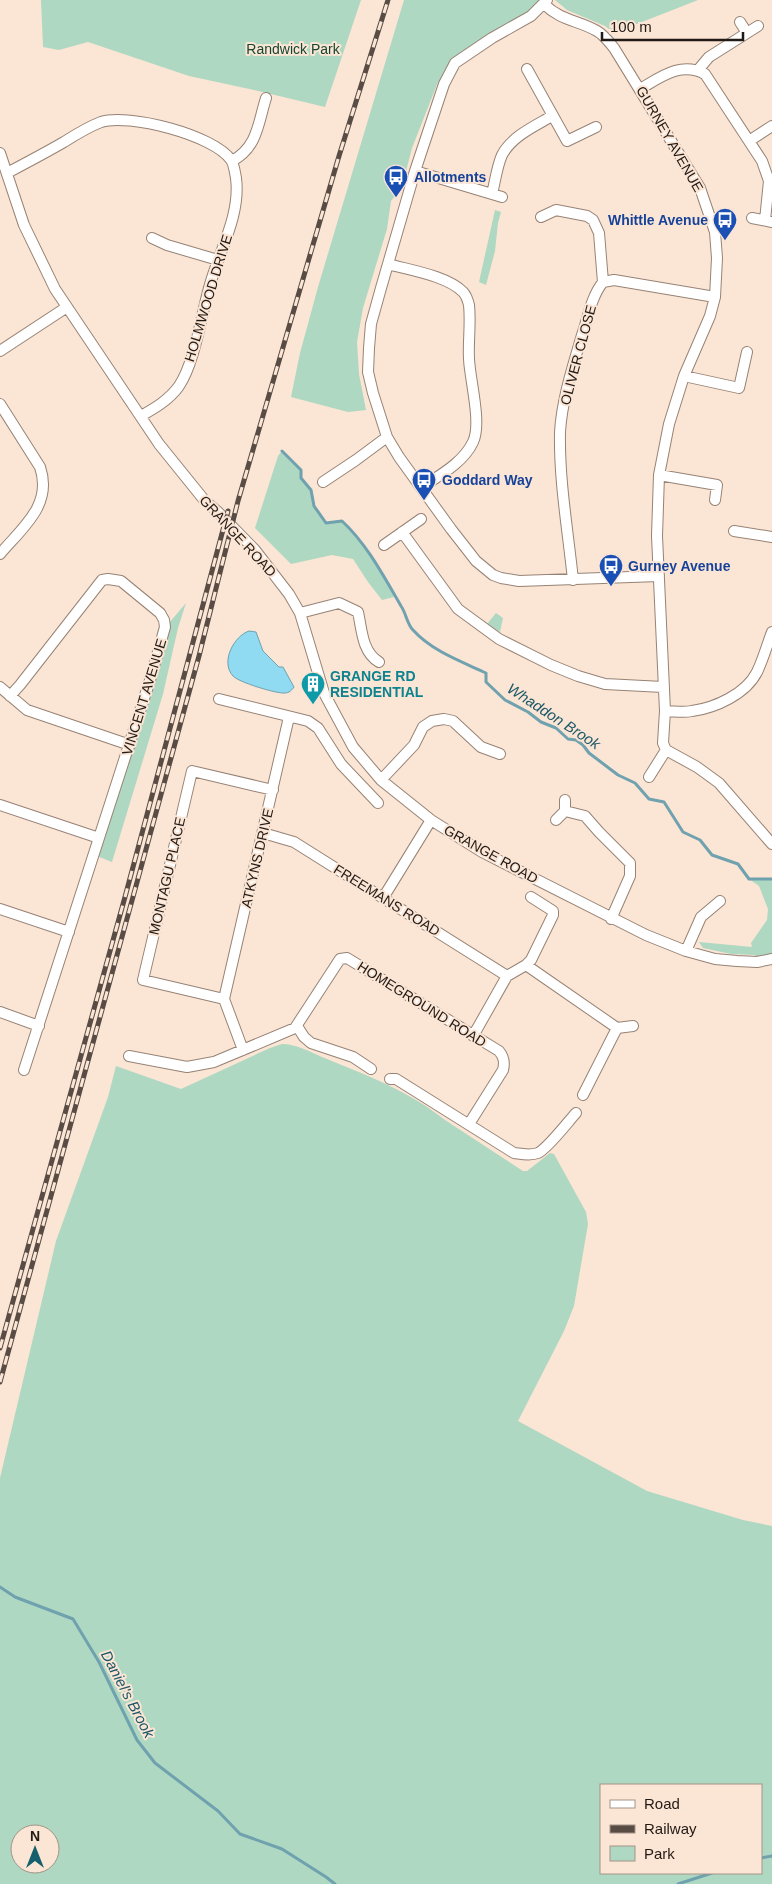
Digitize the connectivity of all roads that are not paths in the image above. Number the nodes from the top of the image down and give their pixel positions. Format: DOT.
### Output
graph roads {
  1 [pos="545,2"];
  2 [pos="740,22"];
  3 [pos="758,26"];
  4 [pos="747,33"];
  5 [pos="527,69"];
  6 [pos="698,70"];
  7 [pos="640,89"];
  8 [pos="263,103"];
  9 [pos="552,116"];
  10 [pos="772,126"];
  11 [pos="596,127"];
  12 [pos="749,141"];
  13 [pos="0,153"];
  14 [pos="232,161"];
  15 [pos="415,171"];
  16 [pos="7,173"];
  17 [pos="541,217"];
  18 [pos="752,218"];
  19 [pos="768,221"];
  20 [pos="152,238"];
  21 [pos="218,260"];
  22 [pos="388,264"];
  23 [pos="603,282"];
  24 [pos="715,297"];
  25 [pos="67,308"];
  26 [pos="0,351"];
  27 [pos="747,352"];
  28 [pos="684,376"];
  29 [pos="0,404"];
  30 [pos="141,416"];
  31 [pos="387,437"];
  32 [pos="659,475"];
  33 [pos="322,482"];
  34 [pos="422,487"];
  35 [pos="715,500"];
  36 [pos="421,519"];
  37 [pos="734,531"];
  38 [pos="402,532"];
  39 [pos="772,538"];
  40 [pos="384,545"];
  41 [pos="0,554"];
  42 [pos="659,576"];
  43 [pos="573,580"];
  44 [pos="300,613"];
  45 [pos="772,632"];
  46 [pos="371,661"];
  47 [pos="0,687"];
  48 [pos="664,687"];
  49 [pos="10,696"];
  50 [pos="219,699"];
  51 [pos="665,711"];
  52 [pos="289,717"];
  53 [pos="130,745"];
  54 [pos="666,750"];
  55 [pos="500,754"];
  56 [pos="649,777"];
  57 [pos="381,780"];
  58 [pos="273,790"];
  59 [pos="378,803"];
  60 [pos="0,805"];
  61 [pos="431,820"];
  62 [pos="556,820"];
  63 [pos="263,833"];
  64 [pos="98,838"];
  65 [pos="772,844"];
  66 [pos="530,897"];
  67 [pos="383,898"];
  68 [pos="720,901"];
  69 [pos="0,909"];
  70 [pos="611,918"];
  71 [pos="69,932"];
  72 [pos="686,951"];
  73 [pos="772,959"];
  74 [pos="526,965"];
  75 [pos="507,976"];
  76 [pos="224,999"];
  77 [pos="0,1012"];
  78 [pos="39,1026"];
  79 [pos="297,1026"];
  80 [pos="633,1026"];
  81 [pos="617,1028"];
  82 [pos="474,1036"];
  83 [pos="243,1050"];
  84 [pos="129,1056"];
  85 [pos="371,1069"];
  86 [pos="24,1070"];
  87 [pos="390,1079"];
  88 [pos="581,1095"];
  89 [pos="576,1113"];
  90 [pos="469,1124"];
  1 -- 7 [label="street, GURNEY AVENUE"];
  1 -- 15 [label="street"];
  2 -- 4 [label="street"];
  3 -- 4 [label="street"];
  4 -- 6 [label="street"];
  5 -- 9 [label="street"];
  6 -- 7 [label="street"];
  6 -- 12 [label="street"];
  7 -- 24 [label="street, GURNEY AVENUE"];
  8 -- 14 [label="street"];
  9 -- 11 [label="street"];
  9 -- 15 [label="street"];
  10 -- 12 [label="street"];
  12 -- 19 [label="street"];
  13 -- 16 [label="street, GRANGE ROAD"];
  14 -- 16 [label="street"];
  14 -- 21 [label="street, HOLMWOOD DRIVE"];
  15 -- 22 [label="street"];
  16 -- 25 [label="street, GRANGE ROAD"];
  17 -- 23 [label="street"];
  18 -- 19 [label="street"];
  20 -- 21 [label="street"];
  21 -- 30 [label="street, HOLMWOOD DRIVE"];
  22 -- 31 [label="street"];
  22 -- 34 [label="street"];
  23 -- 24 [label="street"];
  23 -- 43 [label="street, OLIVER CLOSE"];
  24 -- 28 [label="street, GURNEY AVENUE"];
  25 -- 26 [label="street"];
  25 -- 30 [label="street, GRANGE ROAD"];
  27 -- 28 [label="street"];
  28 -- 32 [label="street, GURNEY AVENUE"];
  29 -- 41 [label="street"];
  30 -- 44 [label="street, GRANGE ROAD"];
  31 -- 33 [label="street"];
  31 -- 34 [label="street"];
  32 -- 35 [label="street"];
  32 -- 42 [label="street, GURNEY AVENUE"];
  34 -- 43 [label="street"];
  36 -- 38 [label="street"];
  37 -- 39 [label="street"];
  38 -- 40 [label="street"];
  38 -- 48 [label="street"];
  42 -- 43 [label="street"];
  42 -- 48 [label="street, GURNEY AVENUE"];
  44 -- 46 [label="street"];
  44 -- 57 [label="street, GRANGE ROAD"];
  45 -- 51 [label="street"];
  47 -- 49 [label="street"];
  48 -- 51 [label="street, GURNEY AVENUE"];
  49 -- 53 [label="street"];
  49 -- 53 [label="street, VINCENT AVENUE"];
  50 -- 52 [label="street"];
  51 -- 54 [label="street, GURNEY AVENUE"];
  52 -- 58 [label="street, ATKYNS DRIVE"];
  52 -- 59 [label="street"];
  53 -- 64 [label="street, VINCENT AVENUE"];
  54 -- 56 [label="street"];
  54 -- 65 [label="street"];
  55 -- 57 [label="street"];
  57 -- 61 [label="street, GRANGE ROAD"];
  58 -- 63 [label="street, ATKYNS DRIVE"];
  58 -- 76 [label="street, MONTAGU PLACE"];
  60 -- 64 [label="street"];
  61 -- 67 [label="street"];
  61 -- 70 [label="street, GRANGE ROAD"];
  62 -- 70 [label="street"];
  63 -- 67 [label="street, FREEMANS ROAD"];
  63 -- 76 [label="street, ATKYNS DRIVE"];
  64 -- 71 [label="street, VINCENT AVENUE"];
  66 -- 74 [label="street"];
  67 -- 75 [label="street, FREEMANS ROAD"];
  68 -- 72 [label="street"];
  69 -- 71 [label="street"];
  70 -- 72 [label="street, GRANGE ROAD"];
  71 -- 78 [label="street, VINCENT AVENUE"];
  72 -- 73 [label="street, GRANGE ROAD"];
  74 -- 75 [label="street"];
  74 -- 81 [label="street"];
  75 -- 82 [label="street"];
  76 -- 83 [label="street"];
  77 -- 78 [label="street"];
  78 -- 86 [label="street, VINCENT AVENUE"];
  79 -- 82 [label="street, HOMEGROUND ROAD"];
  79 -- 83 [label="street"];
  79 -- 85 [label="street"];
  80 -- 81 [label="street"];
  81 -- 88 [label="street"];
  82 -- 90 [label="street, HOMEGROUND ROAD"];
  83 -- 84 [label="street"];
  87 -- 90 [label="street"];
  89 -- 90 [label="street"];
}
